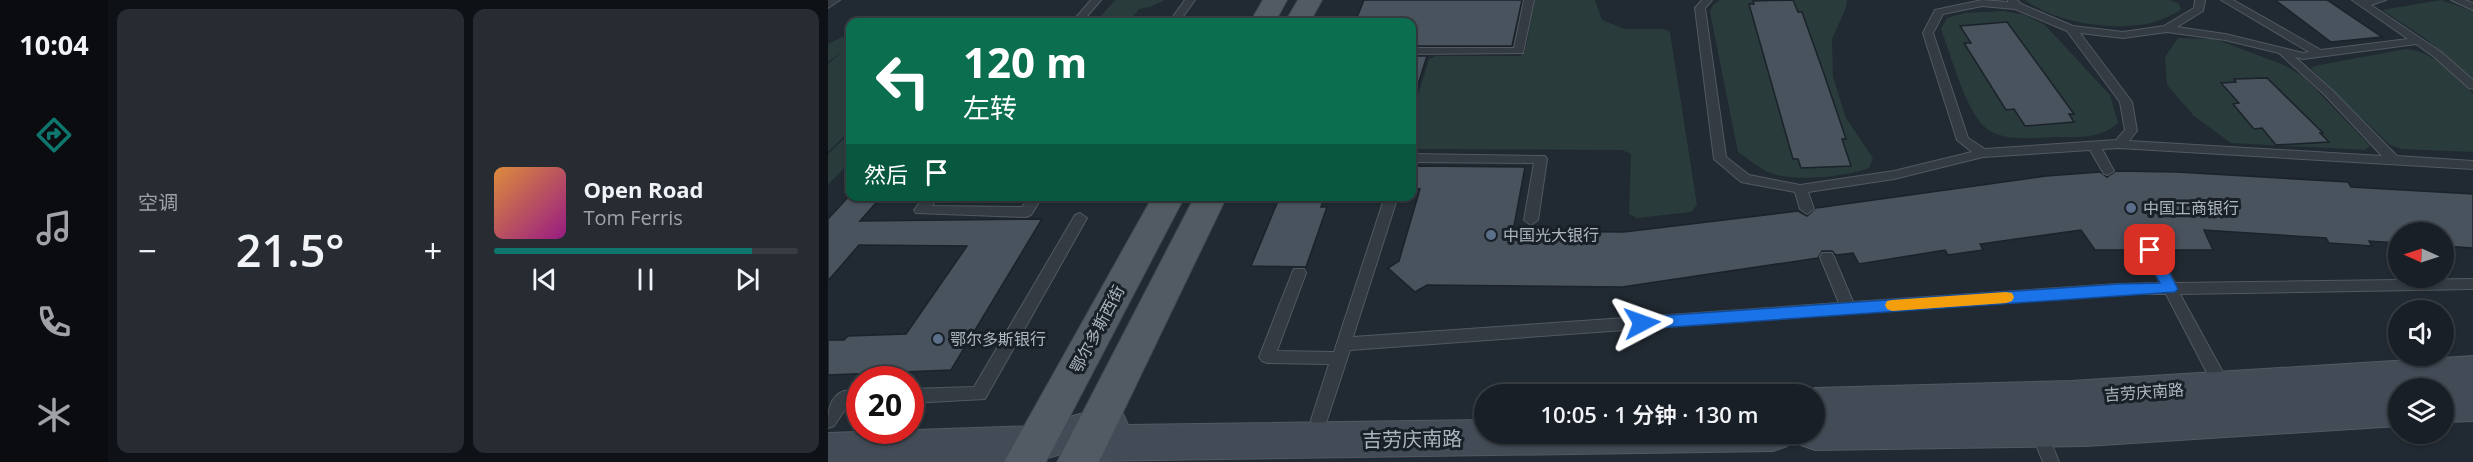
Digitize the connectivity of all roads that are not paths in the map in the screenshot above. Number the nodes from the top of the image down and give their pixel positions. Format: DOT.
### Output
graph roads {
  1 [pos="835,0"];
  2 [pos="1096,0"];
  3 [pos="1190,0"];
  4 [pos="1275,0"];
  5 [pos="1310,0"];
  6 [pos="1529,0"];
  7 [pos="1707,0"];
  8 [pos="2200,0"];
  9 [pos="2226,0"];
  10 [pos="2381,0"];
  11 [pos="2456,0"];
  12 [pos="2359,2"];
  13 [pos="2013,3"];
  14 [pos="828,5"];
  15 [pos="2473,7"];
  16 [pos="1080,18"];
  17 [pos="1177,18"];
  18 [pos="1265,18"];
  19 [pos="1300,18"];
  20 [pos="2071,29"];
  21 [pos="2167,29"];
  22 [pos="2417,41"];
  23 [pos="1416,51"];
  24 [pos="2282,51"];
  25 [pos="2322,55"];
  26 [pos="2473,86"];
  27 [pos="2118,144"];
  28 [pos="2094,146"];
  29 [pos="1983,153"];
  30 [pos="1416,158"];
  31 [pos="2394,160"];
  32 [pos="2473,165"];
  33 [pos="2108,171"];
  34 [pos="1800,189"];
  35 [pos="928,201"];
  36 [pos="1034,201"];
  37 [pos="1166,201"];
  38 [pos="1208,201"];
  39 [pos="1390,201"];
  40 [pos="1807,209"];
  41 [pos="1080,218"];
  42 [pos="1531,220"];
  43 [pos="2150,250"];
  44 [pos="1827,257"];
  45 [pos="1299,273"];
  46 [pos="2473,284"];
  47 [pos="2170,289"];
  48 [pos="1848,308"];
  49 [pos="1342,351"];
  50 [pos="2473,372"];
  51 [pos="2223,387"];
  52 [pos="924,396"];
  53 [pos="846,398"];
  54 [pos="2473,404"];
  55 [pos="1825,405"];
  56 [pos="2454,405"];
  57 [pos="2388,410"];
  58 [pos="1474,415"];
  59 [pos="1319,420"];
  60 [pos="828,421"];
  61 [pos="1825,434"];
  62 [pos="1474,438"];
  63 [pos="1087,444"];
  64 [pos="2045,446"];
  65 [pos="828,451"];
  66 [pos="1030,453"];
  1 -- 14 [label="lane"];
  2 -- 16 [label="lane"];
  3 -- 17 [label="lane"];
  4 -- 18 [label="main road"];
  5 -- 19 [label="main road"];
  6 -- 23 [label="lane"];
  7 -- 34 [label="lane"];
  8 -- 21 [label="lane"];
  9 -- 25 [label="lane"];
  10 -- 12 [label="lane"];
  11 -- 15 [label="lane"];
  12 -- 22 [label="lane"];
  13 -- 20 [label="lane"];
  13 -- 29 [label="lane"];
  20 -- 21 [label="lane"];
  20 -- 27 [label="lane"];
  21 -- 24 [label="lane"];
  22 -- 25 [label="lane"];
  22 -- 26 [label="lane"];
  24 -- 25 [label="lane"];
  24 -- 31 [label="lane"];
  27 -- 28 [label="lane"];
  27 -- 31 [label="lane"];
  28 -- 29 [label="lane"];
  28 -- 33 [label="lane"];
  29 -- 34 [label="lane"];
  30 -- 42 [label="lane"];
  31 -- 32 [label="lane"];
  34 -- 40 [label="lane"];
  35 -- 36 [label="lane"];
  37 -- 66 [label="main road, 鄂尔多斯西街"];
  38 -- 63 [label="main road"];
  39 -- 49 [label="lane"];
  41 -- 52 [label="lane"];
  43 -- 47 [label="lane"];
  44 -- 48 [label="lane"];
  45 -- 49 [label="lane"];
  46 -- 47 [label="lane"];
  47 -- 48 [label="lane"];
  47 -- 51 [label="lane"];
  48 -- 49 [label="lane"];
  49 -- 59 [label="lane"];
  50 -- 51 [label="main road, 吉劳庆南路"];
  51 -- 55 [label="main road, 吉劳庆南路"];
  53 -- 60 [label="lane"];
  54 -- 56 [label="main road"];
  57 -- 64 [label="main road, 吉劳庆南路"];
  58 -- 59 [label="main road, 吉劳庆南路"];
  59 -- 63 [label="main road, 吉劳庆南路"];
  61 -- 64 [label="main road, 吉劳庆南路"];
  62 -- 63 [label="main road, 吉劳庆南路"];
  63 -- 66 [label="main road"];
  65 -- 66 [label="main road"];
}
